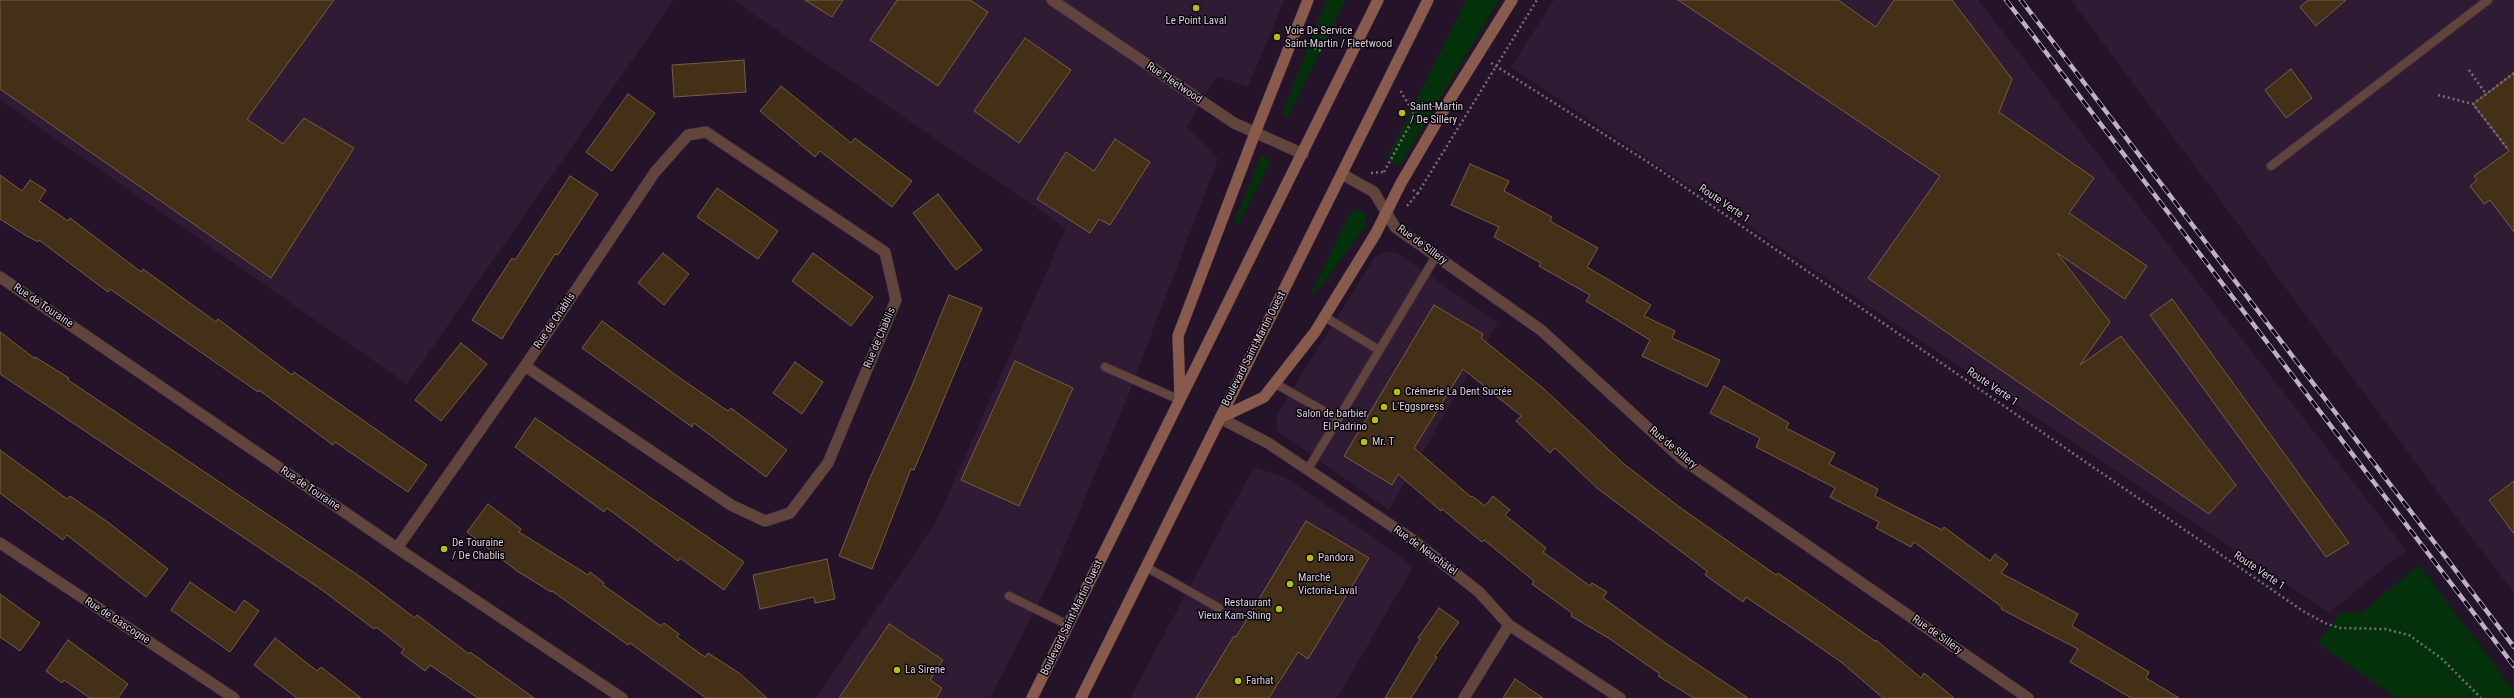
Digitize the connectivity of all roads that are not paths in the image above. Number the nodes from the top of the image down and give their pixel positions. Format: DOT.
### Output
graph roads {
  1 [pos="1052,0"];
  2 [pos="1308,0"];
  3 [pos="1378,0"];
  4 [pos="1428,0"];
  5 [pos="1512,0"];
  6 [pos="2488,0"];
  7 [pos="1255,133"];
  8 [pos="1303,154"];
  9 [pos="2271,166"];
  10 [pos="1342,174"];
  11 [pos="1387,213"];
  12 [pos="1436,256"];
  13 [pos="0,277"];
  14 [pos="1325,317"];
  15 [pos="1379,350"];
  16 [pos="525,366"];
  17 [pos="1105,367"];
  18 [pos="1276,384"];
  19 [pos="1180,400"];
  20 [pos="1220,418"];
  21 [pos="1338,419"];
  22 [pos="1308,469"];
  23 [pos="0,544"];
  24 [pos="397,548"];
  25 [pos="1146,567"];
  26 [pos="1009,596"];
  27 [pos="1219,608"];
  28 [pos="1068,625"];
  29 [pos="1509,625"];
  30 [pos="234,698"];
  31 [pos="622,698"];
  32 [pos="1032,698"];
  33 [pos="1081,698"];
  34 [pos="1464,698"];
  35 [pos="1620,698"];
  36 [pos="2028,698"];
  1 -- 7 [label="street, Rue Fleetwood"];
  2 -- 7 [label="main road"];
  3 -- 8 [label="main road, Boulevard Saint-Martin Ouest"];
  4 -- 10 [label="main road, Boulevard Saint-Martin Ouest"];
  5 -- 11 [label="main road"];
  6 -- 9 [label="lane"];
  7 -- 8 [label="street, Rue Fleetwood"];
  7 -- 19 [label="main road"];
  8 -- 19 [label="main road, Boulevard Saint-Martin Ouest"];
  10 -- 11 [label="street, Rue de Sillery"];
  10 -- 20 [label="main road, Boulevard Saint-Martin Ouest"];
  11 -- 12 [label="street, Rue de Sillery"];
  11 -- 14 [label="main road"];
  12 -- 15 [label="lane"];
  12 -- 36 [label="street, Rue de Sillery"];
  13 -- 24 [label="street, Rue de Touraine"];
  14 -- 15 [label="lane"];
  14 -- 18 [label="main road"];
  15 -- 21 [label="lane"];
  16 -- 16 [label="street, Rue de Chablis"];
  16 -- 24 [label="street, Rue de Chablis"];
  17 -- 19 [label="lane"];
  18 -- 20 [label="main road"];
  18 -- 21 [label="lane"];
  19 -- 28 [label="main road, Boulevard Saint-Martin Ouest"];
  20 -- 22 [label="street, Rue de Neuchâtel"];
  20 -- 25 [label="main road, Boulevard Saint-Martin Ouest"];
  21 -- 22 [label="lane"];
  22 -- 29 [label="street, Rue de Neuchâtel"];
  23 -- 30 [label="street, Rue de Gascogne"];
  24 -- 31 [label="street, Rue de Touraine"];
  25 -- 27 [label="lane"];
  25 -- 33 [label="main road, Boulevard Saint-Martin Ouest"];
  26 -- 28 [label="lane"];
  28 -- 32 [label="main road, Boulevard Saint-Martin Ouest"];
  29 -- 34 [label="street"];
  29 -- 35 [label="street, Rue de Neuchâtel"];
}
